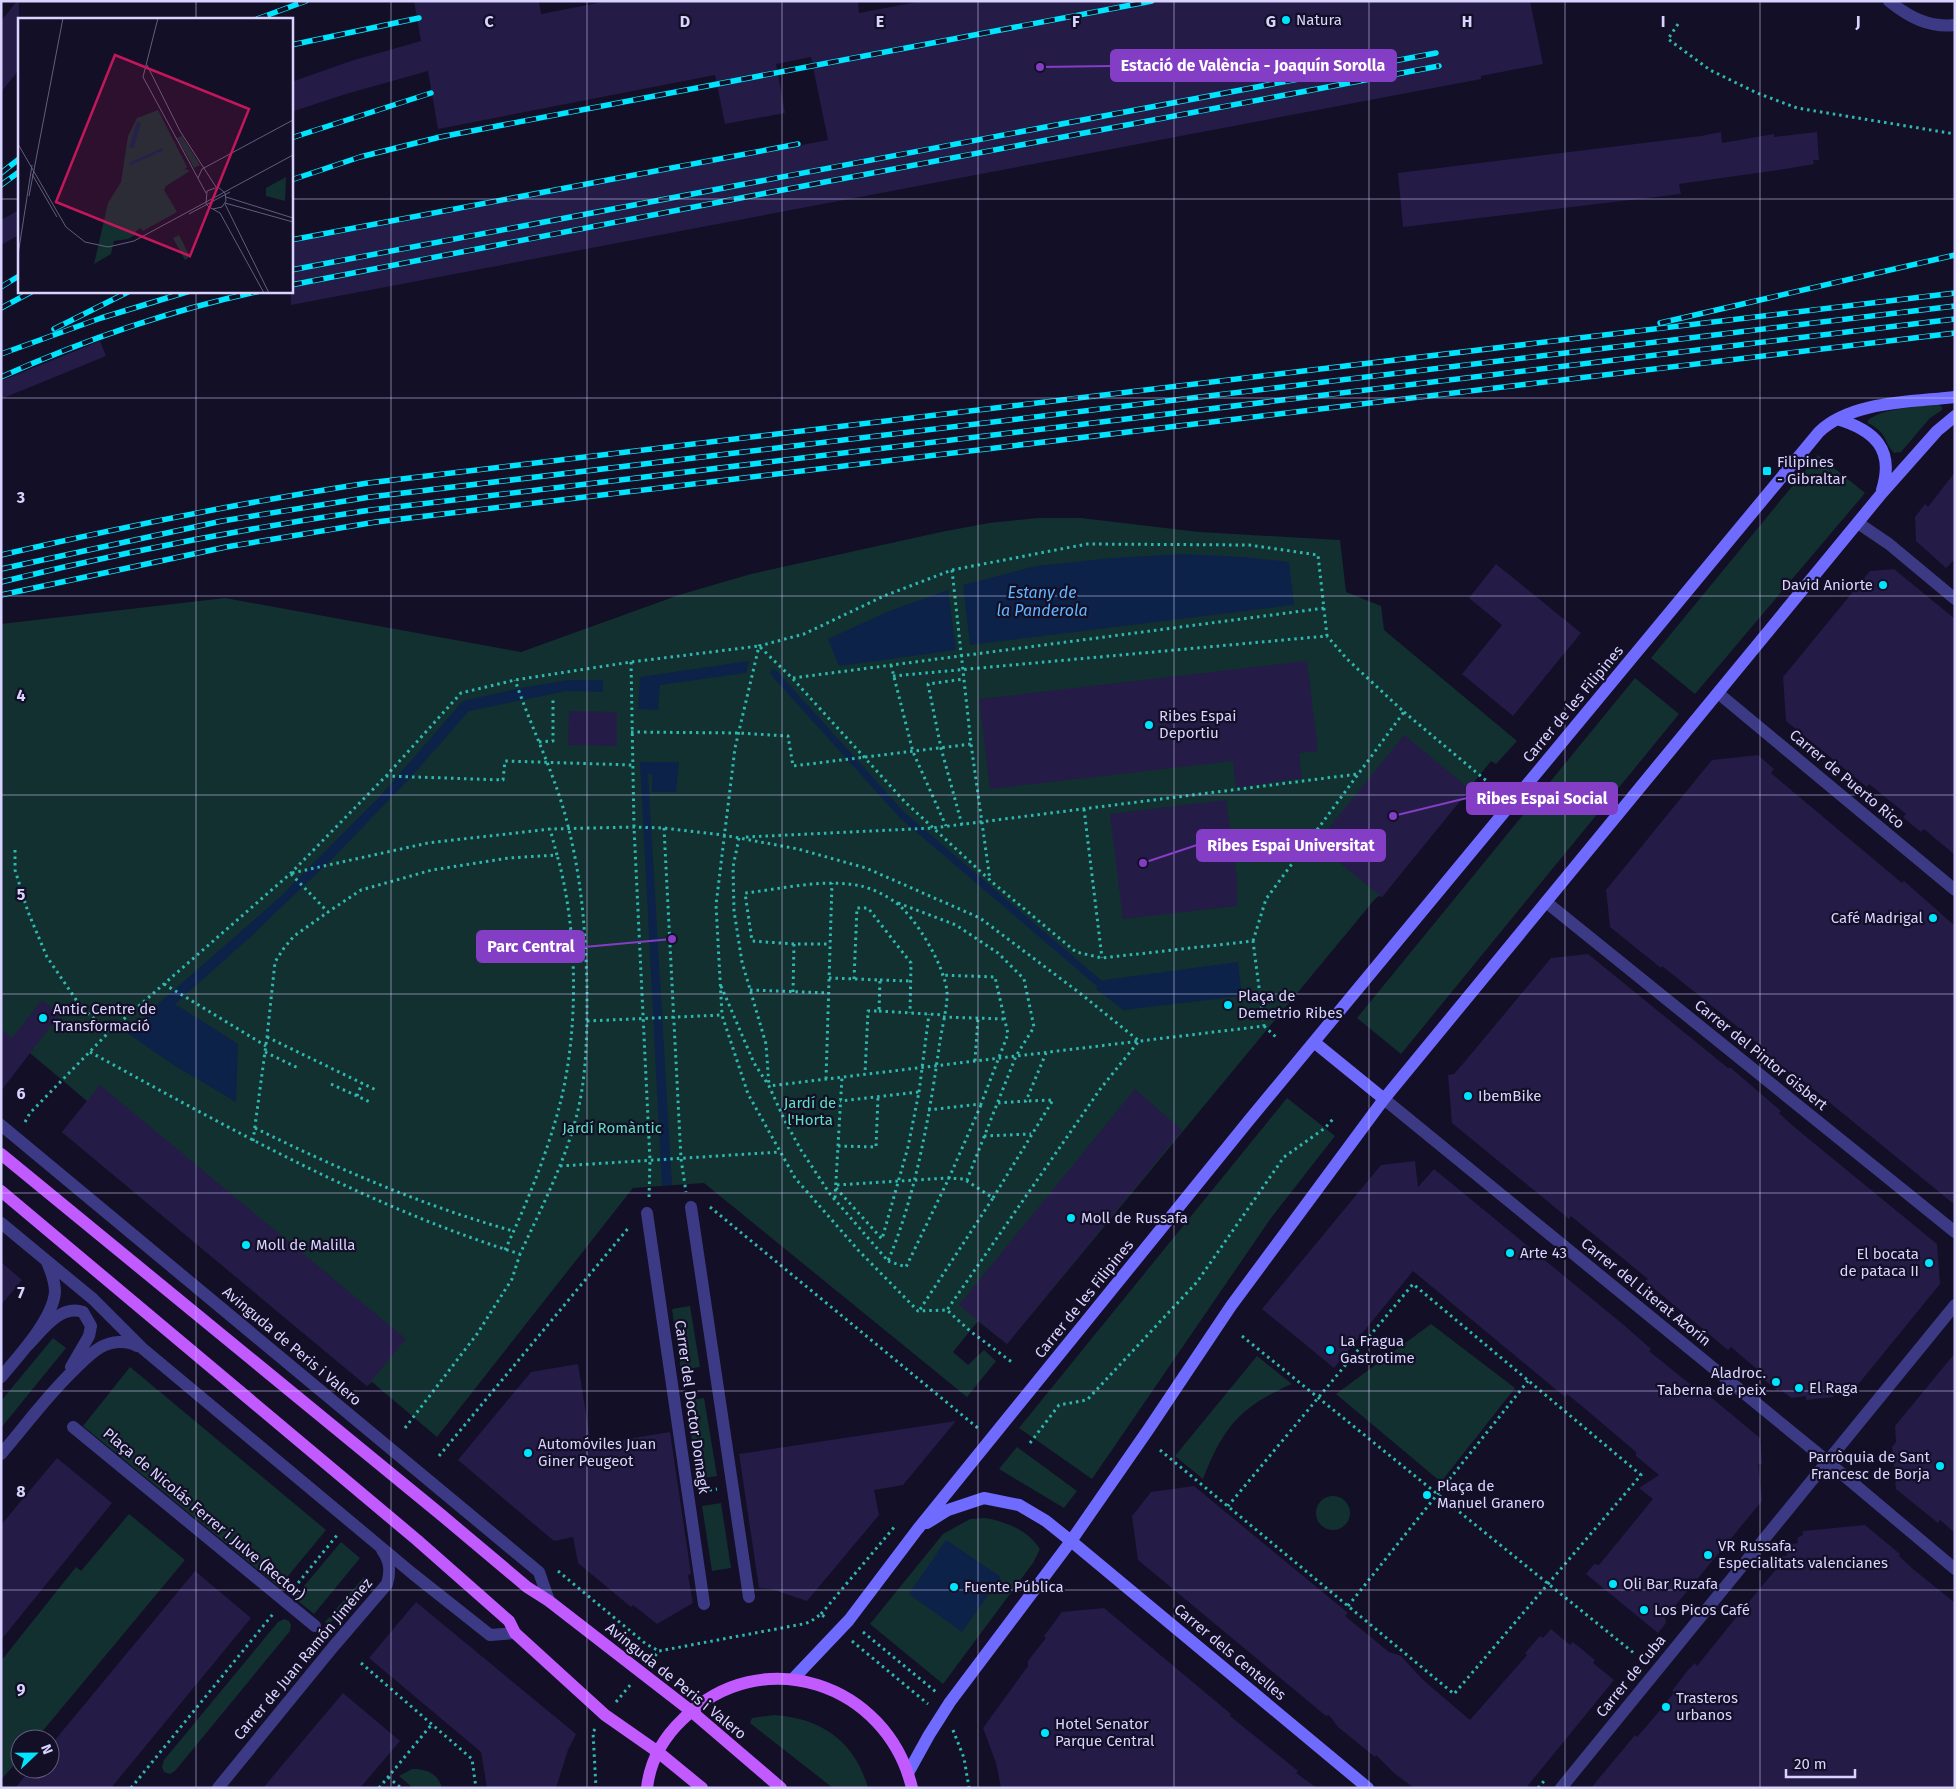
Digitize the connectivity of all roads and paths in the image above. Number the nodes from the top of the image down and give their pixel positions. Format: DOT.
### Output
graph roads {
  1 [pos="1889,1"];
  2 [pos="1678,24"];
  3 [pos="1955,25"];
  4 [pos="1955,134"];
  5 [pos="1955,397"];
  6 [pos="1955,416"];
  7 [pos="1837,419"];
  8 [pos="1882,493"];
  9 [pos="1858,523"];
  10 [pos="952,570"];
  11 [pos="1955,599"];
  12 [pos="1324,608"];
  13 [pos="1327,636"];
  14 [pos="759,646"];
  15 [pos="961,656"];
  16 [pos="631,662"];
  17 [pos="891,666"];
  18 [pos="962,670"];
  19 [pos="893,676"];
  20 [pos="793,678"];
  21 [pos="964,679"];
  22 [pos="515,680"];
  23 [pos="1718,693"];
  24 [pos="553,698"];
  25 [pos="1404,712"];
  26 [pos="632,732"];
  27 [pos="738,733"];
  28 [pos="539,742"];
  29 [pos="971,744"];
  30 [pos="941,748"];
  31 [pos="913,752"];
  32 [pos="867,758"];
  33 [pos="547,763"];
  34 [pos="632,765"];
  35 [pos="1358,774"];
  36 [pos="386,776"];
  37 [pos="1490,784"];
  38 [pos="1084,809"];
  39 [pos="983,822"];
  40 [pos="962,825"];
  41 [pos="946,826"];
  42 [pos="634,827"];
  43 [pos="550,828"];
  44 [pos="664,828"];
  45 [pos="933,828"];
  46 [pos="569,829"];
  47 [pos="723,835"];
  48 [pos="738,838"];
  49 [pos="15,850"];
  50 [pos="557,854"];
  51 [pos="291,874"];
  52 [pos="990,880"];
  53 [pos="832,883"];
  54 [pos="1955,890"];
  55 [pos="896,902"];
  56 [pos="1546,902"];
  57 [pos="328,912"];
  58 [pos="1253,941"];
  59 [pos="794,944"];
  60 [pos="830,944"];
  61 [pos="1102,958"];
  62 [pos="941,975"];
  63 [pos="829,978"];
  64 [pos="854,979"];
  65 [pos="880,980"];
  66 [pos="911,981"];
  67 [pos="720,983"];
  68 [pos="164,984"];
  69 [pos="750,990"];
  70 [pos="792,992"];
  71 [pos="828,993"];
  72 [pos="879,1011"];
  73 [pos="910,1013"];
  74 [pos="929,1014"];
  75 [pos="722,1015"];
  76 [pos="944,1016"];
  77 [pos="673,1017"];
  78 [pos="642,1018"];
  79 [pos="978,1018"];
  80 [pos="1004,1019"];
  81 [pos="587,1021"];
  82 [pos="1264,1026"];
  83 [pos="109,1032"];
  84 [pos="267,1037"];
  85 [pos="1277,1038"];
  86 [pos="1139,1041"];
  87 [pos="1314,1042"];
  88 [pos="266,1046"];
  89 [pos="90,1052"];
  90 [pos="265,1052"];
  91 [pos="1046,1053"];
  92 [pos="1016,1056"];
  93 [pos="998,1058"];
  94 [pos="975,1061"];
  95 [pos="936,1066"];
  96 [pos="922,1067"];
  97 [pos="298,1068"];
  98 [pos="865,1074"];
  99 [pos="842,1077"];
  100 [pos="826,1079"];
  101 [pos="362,1083"];
  102 [pos="331,1084"];
  103 [pos="769,1086"];
  104 [pos="376,1090"];
  105 [pos="919,1092"];
  106 [pos="357,1096"];
  107 [pos="878,1097"];
  108 [pos="1384,1099"];
  109 [pos="840,1101"];
  110 [pos="1026,1101"];
  111 [pos="372,1103"];
  112 [pos="998,1103"];
  113 [pos="981,1104"];
  114 [pos="928,1110"];
  115 [pos="1333,1119"];
  116 [pos="1,1125"];
  117 [pos="22,1127"];
  118 [pos="255,1128"];
  119 [pos="1032,1134"];
  120 [pos="984,1136"];
  121 [pos="253,1141"];
  122 [pos="838,1146"];
  123 [pos="780,1152"];
  124 [pos="1,1154"];
  125 [pos="681,1159"];
  126 [pos="650,1161"];
  127 [pos="560,1166"];
  128 [pos="949,1178"];
  129 [pos="898,1180"];
  130 [pos="915,1180"];
  131 [pos="967,1180"];
  132 [pos="836,1187"];
  133 [pos="1,1191"];
  134 [pos="993,1198"];
  135 [pos="834,1199"];
  136 [pos="691,1207"];
  137 [pos="647,1213"];
  138 [pos="1,1223"];
  139 [pos="513,1231"];
  140 [pos="1955,1232"];
  141 [pos="505,1250"];
  142 [pos="520,1254"];
  143 [pos="888,1261"];
  144 [pos="47,1262"];
  145 [pos="1955,1305"];
  146 [pos="946,1310"];
  147 [pos="918,1311"];
  148 [pos="1242,1336"];
  149 [pos="27,1346"];
  150 [pos="142,1348"];
  151 [pos="1013,1363"];
  152 [pos="1,1377"];
  153 [pos="1528,1381"];
  154 [pos="62,1382"];
  155 [pos="1318,1398"];
  156 [pos="73,1427"];
  157 [pos="405,1428"];
  158 [pos="1030,1443"];
  159 [pos="1160,1450"];
  160 [pos="1,1454"];
  161 [pos="1826,1461"];
  162 [pos="733,1487"];
  163 [pos="688,1493"];
  164 [pos="1438,1494"];
  165 [pos="1228,1506"];
  166 [pos="917,1530"];
  167 [pos="338,1534"];
  168 [pos="1071,1541"];
  169 [pos="380,1546"];
  170 [pos="1955,1569"];
  171 [pos="1548,1584"];
  172 [pos="750,1597"];
  173 [pos="284,1601"];
  174 [pos="550,1601"];
  175 [pos="704,1604"];
  176 [pos="1348,1606"];
  177 [pos="314,1626"];
  178 [pos="840,1630"];
  179 [pos="863,1632"];
  180 [pos="515,1633"];
  181 [pos="659,1651"];
  182 [pos="1635,1654"];
  183 [pos="361,1663"];
  184 [pos="793,1679"];
  185 [pos="937,1692"];
  186 [pos="691,1711"];
  187 [pos="942,1715"];
  188 [pos="432,1724"];
  189 [pos="595,1739"];
  190 [pos="658,1752"];
  191 [pos="908,1772"];
  192 [pos="388,1777"];
  193 [pos="131,1788"];
  194 [pos="218,1788"];
  195 [pos="379,1788"];
  196 [pos="401,1788"];
  197 [pos="476,1788"];
  198 [pos="596,1788"];
  199 [pos="646,1788"];
  200 [pos="702,1788"];
  201 [pos="781,1788"];
  202 [pos="912,1788"];
  203 [pos="970,1788"];
  204 [pos="1368,1788"];
  205 [pos="1561,1788"];
  1 -- 3 [label="street"];
  2 -- 4 [label="path"];
  5 -- 7 [label="main road, Carrer de les Filipines"];
  6 -- 8 [label="main road"];
  7 -- 8 [label="main road"];
  7 -- 87 [label="main road, Carrer de les Filipines"];
  8 -- 9 [label="main road"];
  9 -- 11 [label="street"];
  9 -- 23 [label="main road"];
  10 -- 12 [label="path"];
  10 -- 14 [label="path"];
  10 -- 15 [label="path"];
  12 -- 13 [label="path"];
  12 -- 15 [label="path"];
  13 -- 18 [label="path"];
  13 -- 25 [label="path"];
  14 -- 16 [label="path"];
  14 -- 20 [label="path"];
  14 -- 27 [label="path"];
  15 -- 17 [label="path"];
  15 -- 18 [label="path"];
  16 -- 22 [label="path"];
  16 -- 26 [label="path"];
  17 -- 19 [label="path"];
  17 -- 20 [label="path"];
  18 -- 19 [label="path"];
  18 -- 21 [label="path"];
  19 -- 31 [label="path"];
  20 -- 32 [label="path"];
  21 -- 29 [label="path"];
  21 -- 30 [label="path"];
  22 -- 28 [label="path"];
  22 -- 36 [label="path"];
  23 -- 54 [label="street, Carrer de Puerto Rico"];
  23 -- 56 [label="main road"];
  24 -- 28 [label="path"];
  25 -- 35 [label="path"];
  25 -- 37 [label="path"];
  26 -- 27 [label="path"];
  26 -- 34 [label="path"];
  27 -- 32 [label="path"];
  27 -- 47 [label="path"];
  28 -- 33 [label="path"];
  29 -- 30 [label="path"];
  29 -- 39 [label="path"];
  30 -- 31 [label="path"];
  30 -- 40 [label="path"];
  31 -- 32 [label="path"];
  31 -- 41 [label="path"];
  32 -- 45 [label="path"];
  33 -- 34 [label="path"];
  33 -- 36 [label="path"];
  33 -- 46 [label="path"];
  34 -- 42 [label="path"];
  35 -- 38 [label="path"];
  35 -- 58 [label="path"];
  36 -- 51 [label="path"];
  38 -- 39 [label="path"];
  38 -- 61 [label="path"];
  39 -- 40 [label="path"];
  39 -- 52 [label="path"];
  40 -- 41 [label="path"];
  41 -- 45 [label="path"];
  42 -- 44 [label="path"];
  42 -- 46 [label="path"];
  42 -- 78 [label="path"];
  43 -- 46 [label="path"];
  43 -- 50 [label="path"];
  43 -- 51 [label="path"];
  44 -- 47 [label="path"];
  44 -- 77 [label="path"];
  45 -- 48 [label="path"];
  45 -- 52 [label="path"];
  46 -- 81 [label="path"];
  47 -- 48 [label="path"];
  47 -- 67 [label="path"];
  48 -- 69 [label="path"];
  48 -- 86 [label="path"];
  49 -- 83 [label="path"];
  50 -- 57 [label="path"];
  50 -- 139 [label="path"];
  51 -- 57 [label="path"];
  51 -- 68 [label="path"];
  52 -- 61 [label="path"];
  53 -- 55 [label="path"];
  53 -- 59 [label="path"];
  53 -- 60 [label="path"];
  55 -- 62 [label="path"];
  55 -- 92 [label="path"];
  56 -- 108 [label="main road"];
  56 -- 140 [label="street, Carrer del Pintor Gisbert"];
  57 -- 84 [label="path"];
  58 -- 61 [label="path"];
  58 -- 82 [label="path"];
  59 -- 60 [label="path"];
  59 -- 70 [label="path"];
  60 -- 63 [label="path"];
  62 -- 76 [label="path"];
  62 -- 80 [label="path"];
  63 -- 64 [label="path"];
  63 -- 71 [label="path"];
  64 -- 65 [label="path"];
  64 -- 66 [label="path"];
  65 -- 66 [label="path"];
  65 -- 72 [label="path"];
  66 -- 73 [label="path"];
  67 -- 75 [label="path"];
  67 -- 103 [label="path"];
  68 -- 83 [label="path"];
  68 -- 88 [label="path"];
  69 -- 70 [label="path"];
  69 -- 103 [label="path"];
  70 -- 71 [label="path"];
  71 -- 100 [label="path"];
  72 -- 73 [label="path"];
  72 -- 98 [label="path"];
  73 -- 74 [label="path"];
  74 -- 76 [label="path"];
  74 -- 96 [label="path"];
  75 -- 77 [label="path"];
  75 -- 123 [label="path"];
  76 -- 79 [label="path"];
  76 -- 95 [label="path"];
  77 -- 78 [label="path"];
  77 -- 125 [label="path"];
  78 -- 81 [label="path"];
  78 -- 126 [label="path"];
  79 -- 80 [label="path"];
  79 -- 94 [label="path"];
  80 -- 93 [label="path"];
  81 -- 127 [label="path"];
  82 -- 85 [label="path"];
  82 -- 86 [label="path"];
  83 -- 89 [label="path"];
  84 -- 88 [label="path"];
  84 -- 101 [label="path"];
  86 -- 91 [label="path"];
  86 -- 146 [label="path"];
  87 -- 108 [label="main road"];
  87 -- 166 [label="main road, Carrer de les Filipines"];
  88 -- 90 [label="path"];
  89 -- 117 [label="path"];
  89 -- 121 [label="path"];
  90 -- 97 [label="path"];
  90 -- 118 [label="path"];
  91 -- 92 [label="path"];
  91 -- 110 [label="path"];
  92 -- 93 [label="path"];
  92 -- 112 [label="path"];
  93 -- 94 [label="path"];
  93 -- 113 [label="path"];
  94 -- 95 [label="path"];
  95 -- 96 [label="path"];
  95 -- 114 [label="path"];
  96 -- 98 [label="path"];
  96 -- 105 [label="path"];
  98 -- 99 [label="path"];
  99 -- 100 [label="path"];
  99 -- 109 [label="path"];
  100 -- 103 [label="path"];
  101 -- 104 [label="path"];
  101 -- 106 [label="path"];
  102 -- 106 [label="path"];
  103 -- 135 [label="path"];
  105 -- 107 [label="path"];
  105 -- 129 [label="path"];
  106 -- 111 [label="path"];
  107 -- 109 [label="path"];
  107 -- 122 [label="path"];
  108 -- 161 [label="street, Carrer del Literat Azorín"];
  108 -- 168 [label="main road"];
  109 -- 122 [label="path"];
  110 -- 112 [label="path"];
  110 -- 119 [label="path"];
  112 -- 120 [label="path"];
  113 -- 114 [label="path"];
  113 -- 128 [label="path"];
  114 -- 130 [label="path"];
  115 -- 158 [label="path"];
  116 -- 174 [label="street, Avinguda de Peris i Valero"];
  118 -- 121 [label="path"];
  118 -- 139 [label="path"];
  119 -- 120 [label="path"];
  119 -- 134 [label="path"];
  120 -- 131 [label="path"];
  121 -- 141 [label="path"];
  122 -- 132 [label="path"];
  123 -- 125 [label="path"];
  123 -- 147 [label="path"];
  124 -- 174 [label="main road, Avinguda de Peris i Valero"];
  125 -- 126 [label="path"];
  125 -- 136 [label="path"];
  126 -- 127 [label="path"];
  126 -- 137 [label="path"];
  127 -- 142 [label="path"];
  128 -- 130 [label="path"];
  128 -- 131 [label="path"];
  128 -- 143 [label="path"];
  129 -- 130 [label="path"];
  129 -- 132 [label="path"];
  129 -- 132 [label="path"];
  130 -- 143 [label="path"];
  131 -- 134 [label="path"];
  132 -- 135 [label="path"];
  133 -- 180 [label="main road"];
  134 -- 147 [label="path"];
  135 -- 143 [label="path"];
  136 -- 162 [label="street, Carrer del Doctor Domagk"];
  137 -- 163 [label="street, Carrer del Doctor Domagk"];
  138 -- 144 [label="street"];
  139 -- 141 [label="path"];
  141 -- 142 [label="path"];
  142 -- 157 [label="path"];
  144 -- 149 [label="street"];
  144 -- 150 [label="street"];
  145 -- 161 [label="street, Carrer de Cuba"];
  146 -- 147 [label="path"];
  146 -- 151 [label="path"];
  148 -- 155 [label="path"];
  149 -- 152 [label="street"];
  149 -- 154 [label="street"];
  150 -- 154 [label="street"];
  150 -- 169 [label="street"];
  153 -- 155 [label="path"];
  153 -- 164 [label="path"];
  153 -- 171 [label="path"];
  154 -- 160 [label="street"];
  155 -- 164 [label="path"];
  155 -- 165 [label="path"];
  156 -- 173 [label="street, Plaça de Nicolás Ferrer i Julve (Rector)"];
  159 -- 165 [label="path"];
  161 -- 170 [label="street, Carrer del Literat Azorín"];
  161 -- 205 [label="street, Carrer de Cuba"];
  162 -- 163 [label="path"];
  162 -- 172 [label="street, Carrer del Doctor Domagk"];
  163 -- 175 [label="street, Carrer del Doctor Domagk"];
  164 -- 171 [label="path"];
  164 -- 176 [label="path"];
  165 -- 176 [label="path"];
  166 -- 168 [label="main road, Carrer de les Filipines"];
  166 -- 178 [label="main road, Carrer de les Filipines"];
  167 -- 173 [label="path"];
  168 -- 187 [label="main road"];
  168 -- 204 [label="main road, Carrer dels Centelles"];
  169 -- 180 [label="street"];
  169 -- 194 [label="street, Carrer de Juan Ramón Jiménez"];
  171 -- 176 [label="path"];
  171 -- 182 [label="path"];
  173 -- 177 [label="street, Plaça de Nicolás Ferrer i Julve (Rector)"];
  173 -- 193 [label="path"];
  174 -- 186 [label="main road, Avinguda de Peris i Valero"];
  178 -- 181 [label="path"];
  178 -- 184 [label="main road, Carrer de les Filipines"];
  178 -- 187 [label="path"];
  179 -- 185 [label="path"];
  180 -- 190 [label="main road"];
  183 -- 188 [label="path"];
  184 -- 186 [label="main road"];
  184 -- 191 [label="main road"];
  186 -- 190 [label="main road"];
  186 -- 201 [label="main road, Avinguda de Peris i Valero"];
  187 -- 191 [label="main road"];
  187 -- 203 [label="path"];
  188 -- 192 [label="path"];
  188 -- 197 [label="path"];
  189 -- 198 [label="path"];
  190 -- 199 [label="main road"];
  190 -- 200 [label="main road"];
  191 -- 202 [label="main road"];
  192 -- 195 [label="path"];
  192 -- 196 [label="path"];
}
